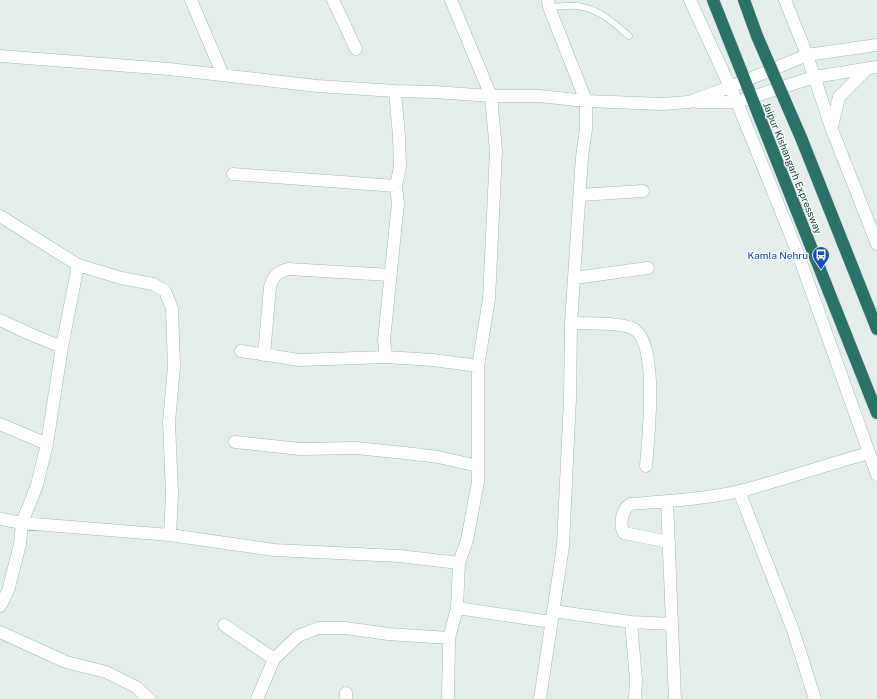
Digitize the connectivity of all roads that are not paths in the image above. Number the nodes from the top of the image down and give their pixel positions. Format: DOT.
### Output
graph roads {
  1 [pos="191,0"];
  2 [pos="333,0"];
  3 [pos="451,0"];
  4 [pos="690,0"];
  5 [pos="713,0"];
  6 [pos="744,0"];
  7 [pos="785,0"];
  8 [pos="549,4"];
  9 [pos="630,36"];
  10 [pos="877,45"];
  11 [pos="356,49"];
  12 [pos="807,55"];
  13 [pos="0,56"];
  14 [pos="872,68"];
  15 [pos="224,75"];
  16 [pos="814,77"];
  17 [pos="745,80"];
  18 [pos="730,87"];
  19 [pos="394,92"];
  20 [pos="491,96"];
  21 [pos="752,98"];
  22 [pos="586,100"];
  23 [pos="689,102"];
  24 [pos="737,102"];
  25 [pos="832,126"];
  26 [pos="233,174"];
  27 [pos="396,186"];
  28 [pos="643,191"];
  29 [pos="580,195"];
  30 [pos="0,216"];
  31 [pos="877,244"];
  32 [pos="78,265"];
  33 [pos="648,268"];
  34 [pos="390,274"];
  35 [pos="574,278"];
  36 [pos="0,320"];
  37 [pos="571,323"];
  38 [pos="877,329"];
  39 [pos="62,347"];
  40 [pos="241,351"];
  41 [pos="264,355"];
  42 [pos="386,357"];
  43 [pos="478,366"];
  44 [pos="877,413"];
  45 [pos="0,424"];
  46 [pos="235,442"];
  47 [pos="47,444"];
  48 [pos="869,453"];
  49 [pos="478,466"];
  50 [pos="646,466"];
  51 [pos="877,475"];
  52 [pos="739,491"];
  53 [pos="667,500"];
  54 [pos="0,519"];
  55 [pos="22,523"];
  56 [pos="170,535"];
  57 [pos="669,542"];
  58 [pos="459,563"];
  59 [pos="0,606"];
  60 [pos="457,608"];
  61 [pos="552,616"];
  62 [pos="631,622"];
  63 [pos="672,624"];
  64 [pos="224,625"];
  65 [pos="0,632"];
  66 [pos="449,638"];
  67 [pos="274,659"];
  68 [pos="149,699"];
  69 [pos="256,699"];
  70 [pos="448,699"];
  71 [pos="540,699"];
  72 [pos="635,699"];
  73 [pos="675,699"];
  74 [pos="815,699"];
  1 -- 15 [label="street"];
  2 -- 11 [label="street"];
  3 -- 20 [label="street"];
  4 -- 18 [label="street"];
  5 -- 17 [label="highway, Jaipur Kishangarh Expressway"];
  6 -- 38 [label="highway, Jaipur Kishangarh Expressway, bridge"];
  7 -- 12 [label="street"];
  8 -- 9 [label="lane"];
  8 -- 22 [label="street"];
  10 -- 12 [label="street"];
  12 -- 16 [label="street"];
  12 -- 17 [label="street"];
  13 -- 15 [label="street"];
  14 -- 16 [label="street"];
  14 -- 25 [label="street"];
  15 -- 19 [label="street"];
  16 -- 21 [label="street"];
  16 -- 25 [label="street"];
  17 -- 18 [label="street"];
  17 -- 21 [label="highway, Jaipur Kishangarh Expressway"];
  18 -- 23 [label="street"];
  18 -- 24 [label="street"];
  19 -- 20 [label="street"];
  19 -- 27 [label="street"];
  20 -- 22 [label="street"];
  20 -- 43 [label="street"];
  21 -- 24 [label="street"];
  21 -- 44 [label="highway, Jaipur Kishangarh Expressway"];
  22 -- 23 [label="street"];
  22 -- 29 [label="street"];
  23 -- 24 [label="street"];
  24 -- 48 [label="street"];
  25 -- 31 [label="street"];
  26 -- 27 [label="street"];
  27 -- 34 [label="street"];
  28 -- 29 [label="street"];
  29 -- 35 [label="street"];
  30 -- 32 [label="street"];
  32 -- 39 [label="street"];
  32 -- 56 [label="street"];
  33 -- 35 [label="street"];
  34 -- 41 [label="street"];
  34 -- 42 [label="street"];
  35 -- 37 [label="street"];
  36 -- 39 [label="street"];
  37 -- 50 [label="street"];
  37 -- 61 [label="street"];
  39 -- 47 [label="street"];
  40 -- 41 [label="street"];
  41 -- 42 [label="street"];
  42 -- 43 [label="street"];
  43 -- 49 [label="street"];
  45 -- 47 [label="street"];
  46 -- 49 [label="street"];
  47 -- 55 [label="street"];
  48 -- 51 [label="street"];
  48 -- 52 [label="street"];
  49 -- 58 [label="street"];
  52 -- 53 [label="street"];
  52 -- 74 [label="street"];
  53 -- 57 [label="street"];
  53 -- 57 [label="street"];
  54 -- 55 [label="street"];
  55 -- 56 [label="street"];
  55 -- 59 [label="street"];
  56 -- 58 [label="street"];
  57 -- 63 [label="street"];
  58 -- 60 [label="street"];
  60 -- 61 [label="street"];
  60 -- 66 [label="street"];
  61 -- 62 [label="street"];
  61 -- 71 [label="street"];
  62 -- 63 [label="street"];
  62 -- 72 [label="street"];
  63 -- 73 [label="street"];
  64 -- 67 [label="street"];
  65 -- 68 [label="street"];
  66 -- 67 [label="street"];
  66 -- 70 [label="street"];
  67 -- 69 [label="street"];
}
